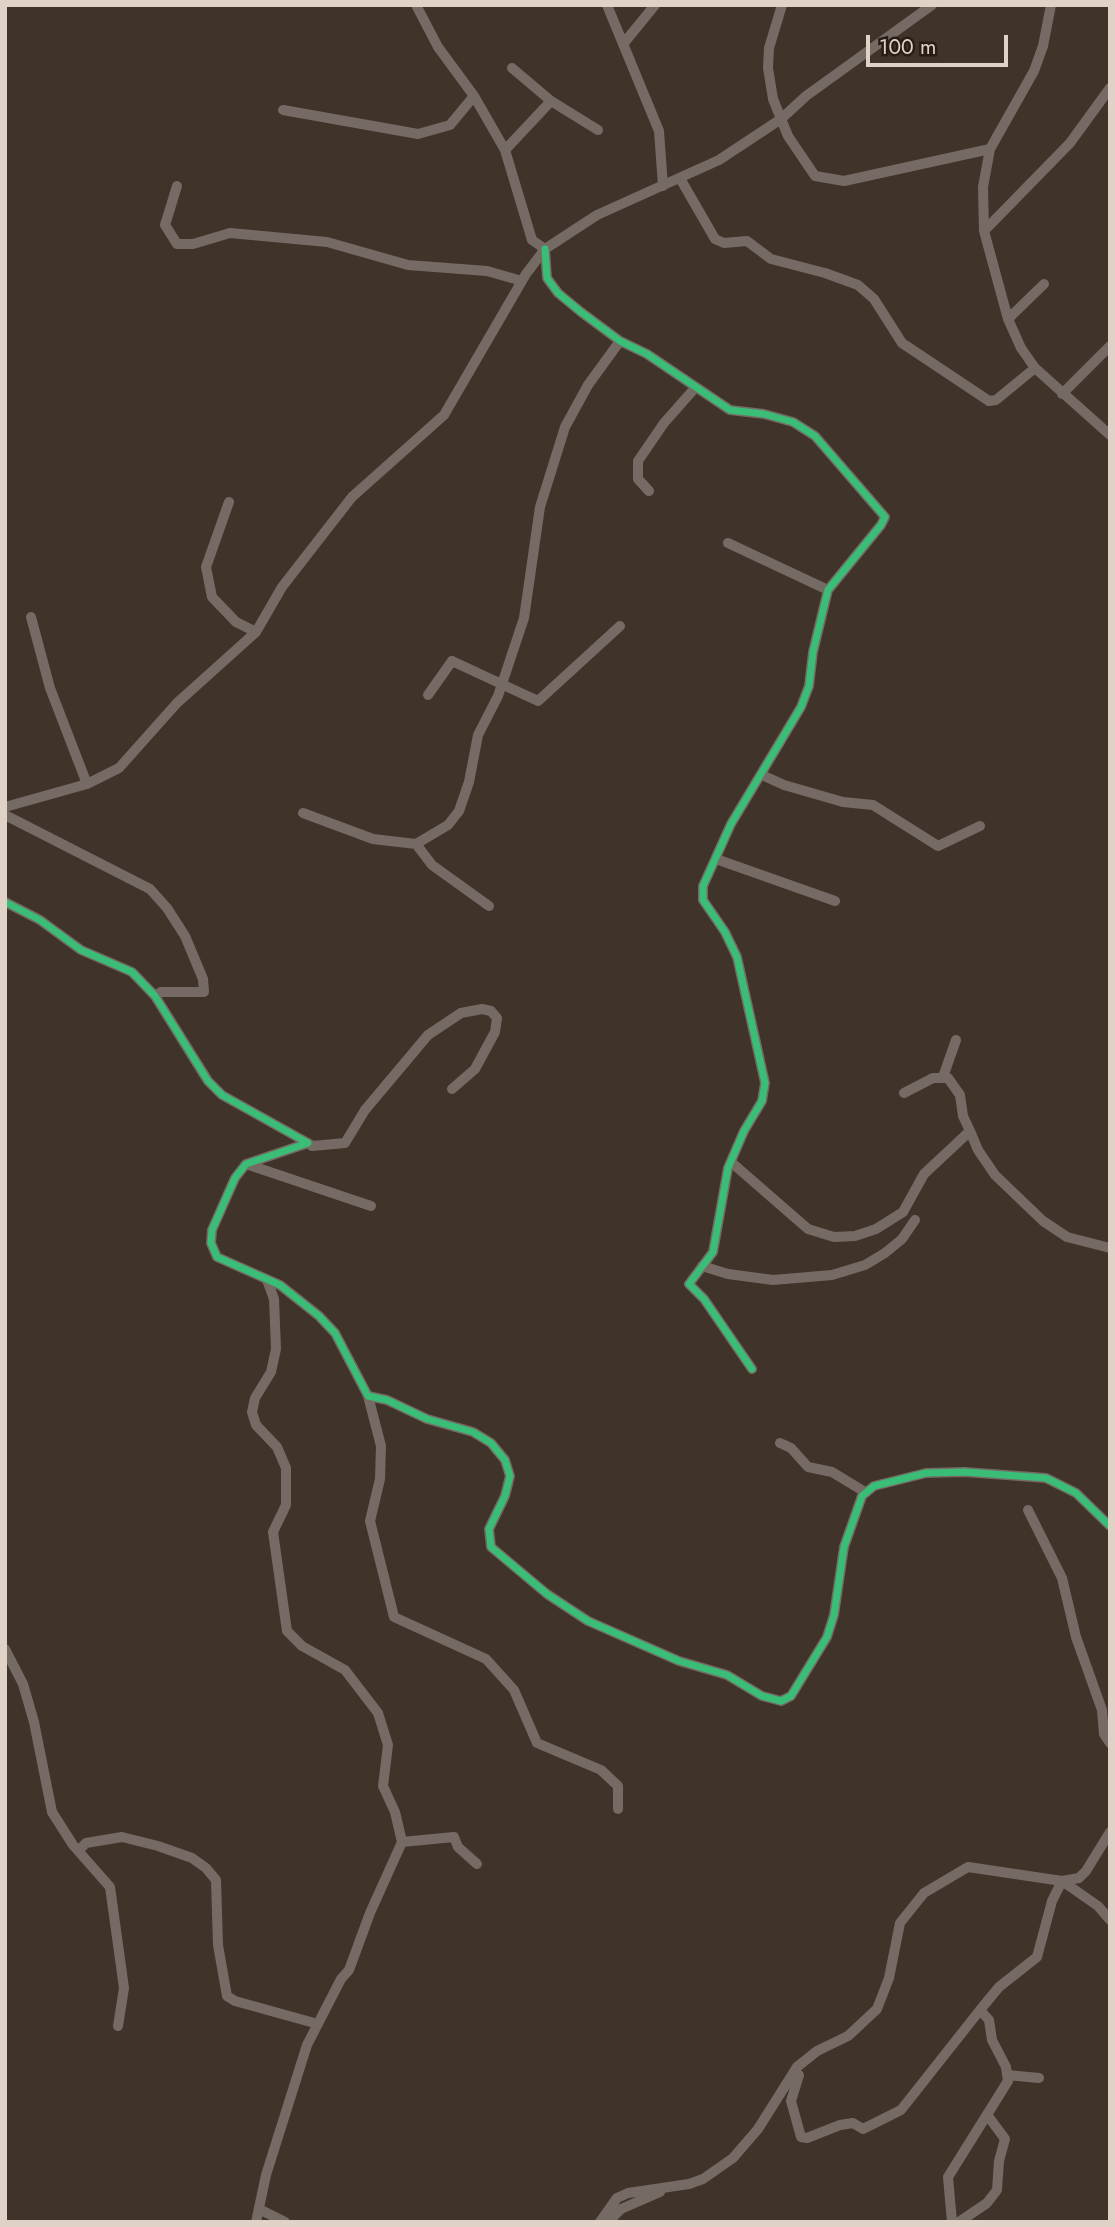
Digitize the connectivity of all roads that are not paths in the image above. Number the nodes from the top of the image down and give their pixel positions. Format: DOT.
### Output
graph roads {
  1 [pos="416,5"];
  2 [pos="607,5"];
  3 [pos="655,5"];
  4 [pos="932,5"];
  5 [pos="1051,5"];
  6 [pos="777,7"];
  7 [pos="624,43"];
  8 [pos="512,68"];
  9 [pos="1110,88"];
  10 [pos="474,96"];
  11 [pos="551,101"];
  12 [pos="283,110"];
  13 [pos="781,119"];
  14 [pos="598,130"];
  15 [pos="990,149"];
  16 [pos="505,150"];
  17 [pos="681,180"];
  18 [pos="663,186"];
  19 [pos="177,187"];
  20 [pos="984,230"];
  21 [pos="545,249"];
  22 [pos="522,281"];
  23 [pos="1044,284"];
  24 [pos="1008,319"];
  25 [pos="620,341"];
  26 [pos="1110,346"];
  27 [pos="1035,368"];
  28 [pos="695,388"];
  29 [pos="1062,394"];
  30 [pos="1110,435"];
  31 [pos="649,491"];
  32 [pos="229,502"];
  33 [pos="728,542"];
  34 [pos="828,590"];
  35 [pos="31,617"];
  36 [pos="620,626"];
  37 [pos="256,632"];
  38 [pos="501,684"];
  39 [pos="428,695"];
  40 [pos="762,775"];
  41 [pos="88,784"];
  42 [pos="5,807"];
  43 [pos="303,813"];
  44 [pos="5,815"];
  45 [pos="980,826"];
  46 [pos="416,844"];
  47 [pos="716,859"];
  48 [pos="835,901"];
  49 [pos="5,902"];
  50 [pos="489,906"];
  51 [pos="155,996"];
  52 [pos="956,1040"];
  53 [pos="943,1077"];
  54 [pos="452,1089"];
  55 [pos="904,1093"];
  56 [pos="970,1131"];
  57 [pos="308,1143"];
  58 [pos="731,1162"];
  59 [pos="246,1164"];
  60 [pos="371,1206"];
  61 [pos="915,1220"];
  62 [pos="1110,1248"];
  63 [pos="702,1266"];
  64 [pos="267,1280"];
  65 [pos="752,1369"];
  66 [pos="368,1396"];
  67 [pos="780,1443"];
  68 [pos="865,1492"];
  69 [pos="1028,1510"];
  70 [pos="1110,1526"];
  71 [pos="5,1649"];
  72 [pos="1110,1742"];
  73 [pos="618,1809"];
  74 [pos="1110,1832"];
  75 [pos="402,1842"];
  76 [pos="79,1850"];
  77 [pos="477,1864"];
  78 [pos="1062,1881"];
  79 [pos="1110,1920"];
  80 [pos="980,2010"];
  81 [pos="318,2024"];
  82 [pos="118,2026"];
  83 [pos="804,2060"];
  84 [pos="1007,2075"];
  85 [pos="1039,2078"];
  86 [pos="988,2116"];
  87 [pos="665,2189"];
  88 [pos="259,2209"];
  89 [pos="256,2222"];
  90 [pos="285,2222"];
  91 [pos="600,2222"];
  92 [pos="608,2222"];
  93 [pos="952,2222"];
  94 [pos="959,2222"];
  1 -- 10 [label="street"];
  2 -- 7 [label="street"];
  3 -- 7 [label="street"];
  4 -- 13 [label="street"];
  5 -- 15 [label="street"];
  6 -- 13 [label="street"];
  7 -- 18 [label="street"];
  8 -- 11 [label="street"];
  9 -- 20 [label="street"];
  10 -- 12 [label="street"];
  10 -- 16 [label="street"];
  11 -- 14 [label="street"];
  11 -- 16 [label="street"];
  13 -- 15 [label="street"];
  13 -- 17 [label="street"];
  15 -- 20 [label="street"];
  16 -- 21 [label="street"];
  17 -- 18 [label="street"];
  17 -- 27 [label="street"];
  18 -- 21 [label="street"];
  19 -- 22 [label="street"];
  20 -- 24 [label="street"];
  21 -- 22 [label="street"];
  21 -- 25 [label="street"];
  22 -- 37 [label="street"];
  23 -- 24 [label="street"];
  24 -- 27 [label="street"];
  25 -- 28 [label="street"];
  25 -- 38 [label="street"];
  26 -- 29 [label="street"];
  27 -- 29 [label="street"];
  28 -- 31 [label="street"];
  28 -- 34 [label="street"];
  29 -- 30 [label="street"];
  32 -- 37 [label="street"];
  33 -- 34 [label="street"];
  34 -- 40 [label="street"];
  35 -- 41 [label="street"];
  36 -- 38 [label="street"];
  37 -- 41 [label="street"];
  38 -- 39 [label="street"];
  38 -- 46 [label="street"];
  40 -- 45 [label="street"];
  40 -- 47 [label="street"];
  41 -- 42 [label="street"];
  43 -- 46 [label="street"];
  44 -- 51 [label="street"];
  46 -- 50 [label="street"];
  47 -- 48 [label="street"];
  47 -- 58 [label="street"];
  49 -- 51 [label="street"];
  51 -- 57 [label="street"];
  52 -- 53 [label="street"];
  53 -- 55 [label="street"];
  53 -- 56 [label="street"];
  54 -- 57 [label="street"];
  56 -- 58 [label="street"];
  56 -- 62 [label="street"];
  57 -- 59 [label="street"];
  58 -- 63 [label="street"];
  59 -- 60 [label="street"];
  59 -- 64 [label="street"];
  61 -- 63 [label="street"];
  63 -- 65 [label="street"];
  64 -- 66 [label="street"];
  64 -- 75 [label="street"];
  66 -- 68 [label="street"];
  66 -- 73 [label="street"];
  67 -- 68 [label="street"];
  68 -- 70 [label="street"];
  69 -- 72 [label="street"];
  71 -- 76 [label="street"];
  74 -- 78 [label="street"];
  75 -- 77 [label="street"];
  75 -- 81 [label="street"];
  76 -- 81 [label="street"];
  76 -- 82 [label="street"];
  78 -- 79 [label="street"];
  78 -- 80 [label="street"];
  78 -- 83 [label="street"];
  80 -- 83 [label="street"];
  80 -- 84 [label="street"];
  81 -- 88 [label="street"];
  83 -- 87 [label="street"];
  84 -- 85 [label="street"];
  84 -- 86 [label="street"];
  86 -- 93 [label="street"];
  86 -- 94 [label="street"];
  87 -- 91 [label="street"];
  87 -- 92 [label="street"];
  88 -- 89 [label="street"];
  88 -- 90 [label="street"];
}
